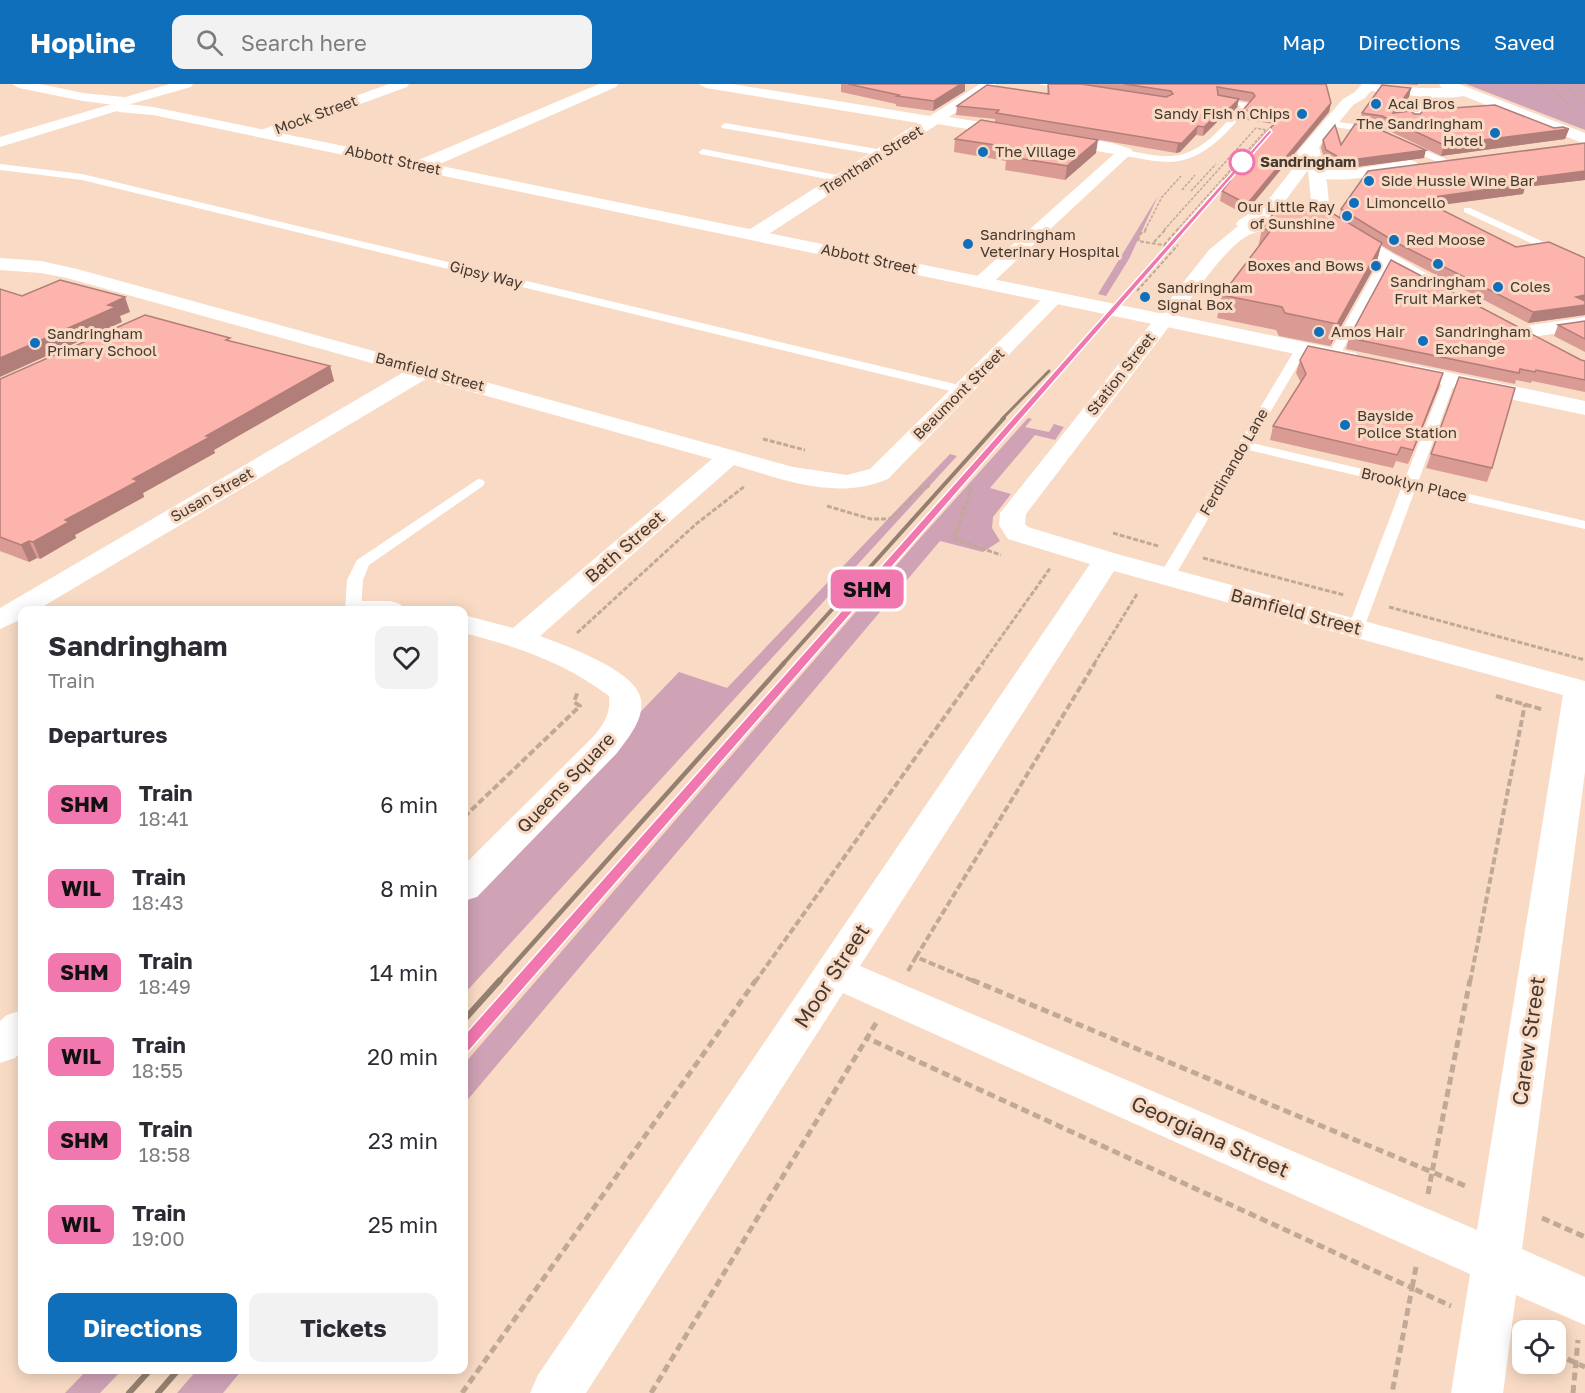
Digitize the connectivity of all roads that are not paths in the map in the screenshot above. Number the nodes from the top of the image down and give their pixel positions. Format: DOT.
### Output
graph roads {
  1 [pos="19,84"];
  2 [pos="186,84"];
  3 [pos="402,84"];
  4 [pos="611,84"];
  5 [pos="706,84"];
  6 [pos="990,84"];
  7 [pos="1042,84"];
  8 [pos="1372,85"];
  9 [pos="1447,85"];
  10 [pos="1076,89"];
  11 [pos="1466,92"];
  12 [pos="1432,93"];
  13 [pos="1220,100"];
  14 [pos="151,103"];
  15 [pos="120,104"];
  16 [pos="934,120"];
  17 [pos="1414,120"];
  18 [pos="1330,124"];
  19 [pos="726,126"];
  20 [pos="1382,132"];
  21 [pos="264,134"];
  22 [pos="1585,139"];
  23 [pos="0,142"];
  24 [pos="1405,142"];
  25 [pos="1585,144"];
  26 [pos="1558,148"];
  27 [pos="703,152"];
  28 [pos="883,153"];
  29 [pos="1124,153"];
  30 [pos="1449,160"];
  31 [pos="420,166"];
  32 [pos="4,168"];
  33 [pos="1311,170"];
  34 [pos="842,178"];
  35 [pos="1269,210"];
  36 [pos="1467,210"];
  37 [pos="1316,216"];
  38 [pos="1295,219"];
  39 [pos="1242,231"];
  40 [pos="754,235"];
  41 [pos="1386,259"];
  42 [pos="0,264"];
  43 [pos="1585,265"];
  44 [pos="981,283"];
  45 [pos="1446,292"];
  46 [pos="1053,298"];
  47 [pos="184,304"];
  48 [pos="157,317"];
  49 [pos="1164,320"];
  50 [pos="1506,323"];
  51 [pos="1585,323"];
  52 [pos="1526,332"];
  53 [pos="1302,348"];
  54 [pos="1556,348"];
  55 [pos="1334,355"];
  56 [pos="424,370"];
  57 [pos="1450,379"];
  58 [pos="963,390"];
  59 [pos="1585,408"];
  60 [pos="1243,445"];
  61 [pos="730,456"];
  62 [pos="860,482"];
  63 [pos="478,483"];
  64 [pos="1412,484"];
  65 [pos="1012,525"];
  66 [pos="1585,525"];
  67 [pos="1107,560"];
  68 [pos="1167,576"];
  69 [pos="26,606"];
  70 [pos="353,606"];
  71 [pos="468,625"];
  72 [pos="1356,628"];
  73 [pos="519,639"];
  74 [pos="1583,690"];
  75 [pos="468,883"];
  76 [pos="834,972"];
  77 [pos="18,1030"];
  78 [pos="0,1046"];
  79 [pos="1497,1263"];
  80 [pos="1585,1301"];
  81 [pos="556,1393"];
  82 [pos="1478,1393"];
  1 -- 15 [label="street, Abbott Street"];
  2 -- 14 [label="street"];
  3 -- 21 [label="street, Mock Street"];
  4 -- 31 [label="street"];
  5 -- 16 [label="street"];
  6 -- 16 [label="street, Trentham Street"];
  7 -- 10 [label="lane"];
  8 -- 9 [label="street"];
  8 -- 12 [label="street"];
  8 -- 18 [label="street"];
  9 -- 11 [label="street"];
  11 -- 12 [label="street"];
  11 -- 22 [label="street"];
  12 -- 17 [label="lane"];
  13 -- 29 [label="lane"];
  14 -- 15 [label="street, Abbott Street"];
  14 -- 21 [label="street, Abbott Street"];
  15 -- 23 [label="street"];
  16 -- 28 [label="street, Trentham Street"];
  16 -- 29 [label="street"];
  18 -- 20 [label="lane"];
  18 -- 33 [label="street"];
  19 -- 28 [label="lane"];
  21 -- 31 [label="street, Abbott Street"];
  24 -- 30 [label="lane"];
  25 -- 26 [label="street"];
  27 -- 34 [label="lane"];
  28 -- 34 [label="street, Trentham Street"];
  29 -- 44 [label="street"];
  30 -- 33 [label="street"];
  31 -- 40 [label="street, Abbott Street"];
  32 -- 58 [label="lane, Gipsy Way"];
  33 -- 35 [label="street, Station Street"];
  33 -- 37 [label="street"];
  34 -- 40 [label="street, Trentham Street"];
  35 -- 37 [label="street"];
  35 -- 38 [label="street"];
  35 -- 39 [label="street, Station Street"];
  36 -- 43 [label="lane"];
  37 -- 38 [label="street, Station Street"];
  37 -- 41 [label="street"];
  38 -- 39 [label="street, Station Street"];
  39 -- 49 [label="street, Station Street"];
  40 -- 44 [label="street, Abbott Street"];
  41 -- 45 [label="street"];
  41 -- 55 [label="lane"];
  42 -- 47 [label="street, Bamfield Street"];
  44 -- 46 [label="street, Abbott Street"];
  46 -- 49 [label="street, Abbott Street"];
  46 -- 58 [label="street, Beaumont Street"];
  47 -- 48 [label="street"];
  47 -- 56 [label="street, Bamfield Street"];
  49 -- 53 [label="street, Abbott Street"];
  49 -- 65 [label="street, Station Street"];
  50 -- 52 [label="street"];
  51 -- 52 [label="street"];
  52 -- 54 [label="street"];
  53 -- 55 [label="street, Abbott Street"];
  53 -- 60 [label="lane, Ferdinando Lane"];
  55 -- 57 [label="street, Abbott Street"];
  56 -- 61 [label="street, Bamfield Street"];
  56 -- 69 [label="street, Susan Street"];
  57 -- 59 [label="street, Abbott Street"];
  57 -- 64 [label="lane"];
  58 -- 62 [label="street, Beaumont Street"];
  60 -- 64 [label="lane, Brooklyn Place"];
  60 -- 68 [label="lane, Ferdinando Lane"];
  61 -- 62 [label="street, Bamfield Street"];
  61 -- 73 [label="street, Bath Street"];
  63 -- 70 [label="lane"];
  64 -- 66 [label="lane, Brooklyn Place"];
  64 -- 72 [label="lane"];
  65 -- 67 [label="street, Bamfield Street"];
  67 -- 68 [label="street, Bamfield Street"];
  67 -- 76 [label="street, Moor Street"];
  68 -- 72 [label="street, Bamfield Street"];
  71 -- 73 [label="street, Queens Square"];
  72 -- 74 [label="street, Bamfield Street"];
  73 -- 75 [label="street, Queens Square"];
  74 -- 79 [label="street, Carew Street"];
  76 -- 79 [label="street, Georgiana Street"];
  76 -- 81 [label="street, Moor Street"];
  77 -- 78 [label="street"];
  79 -- 80 [label="street, Georgiana Street"];
  79 -- 82 [label="street, Carew Street"];
}
